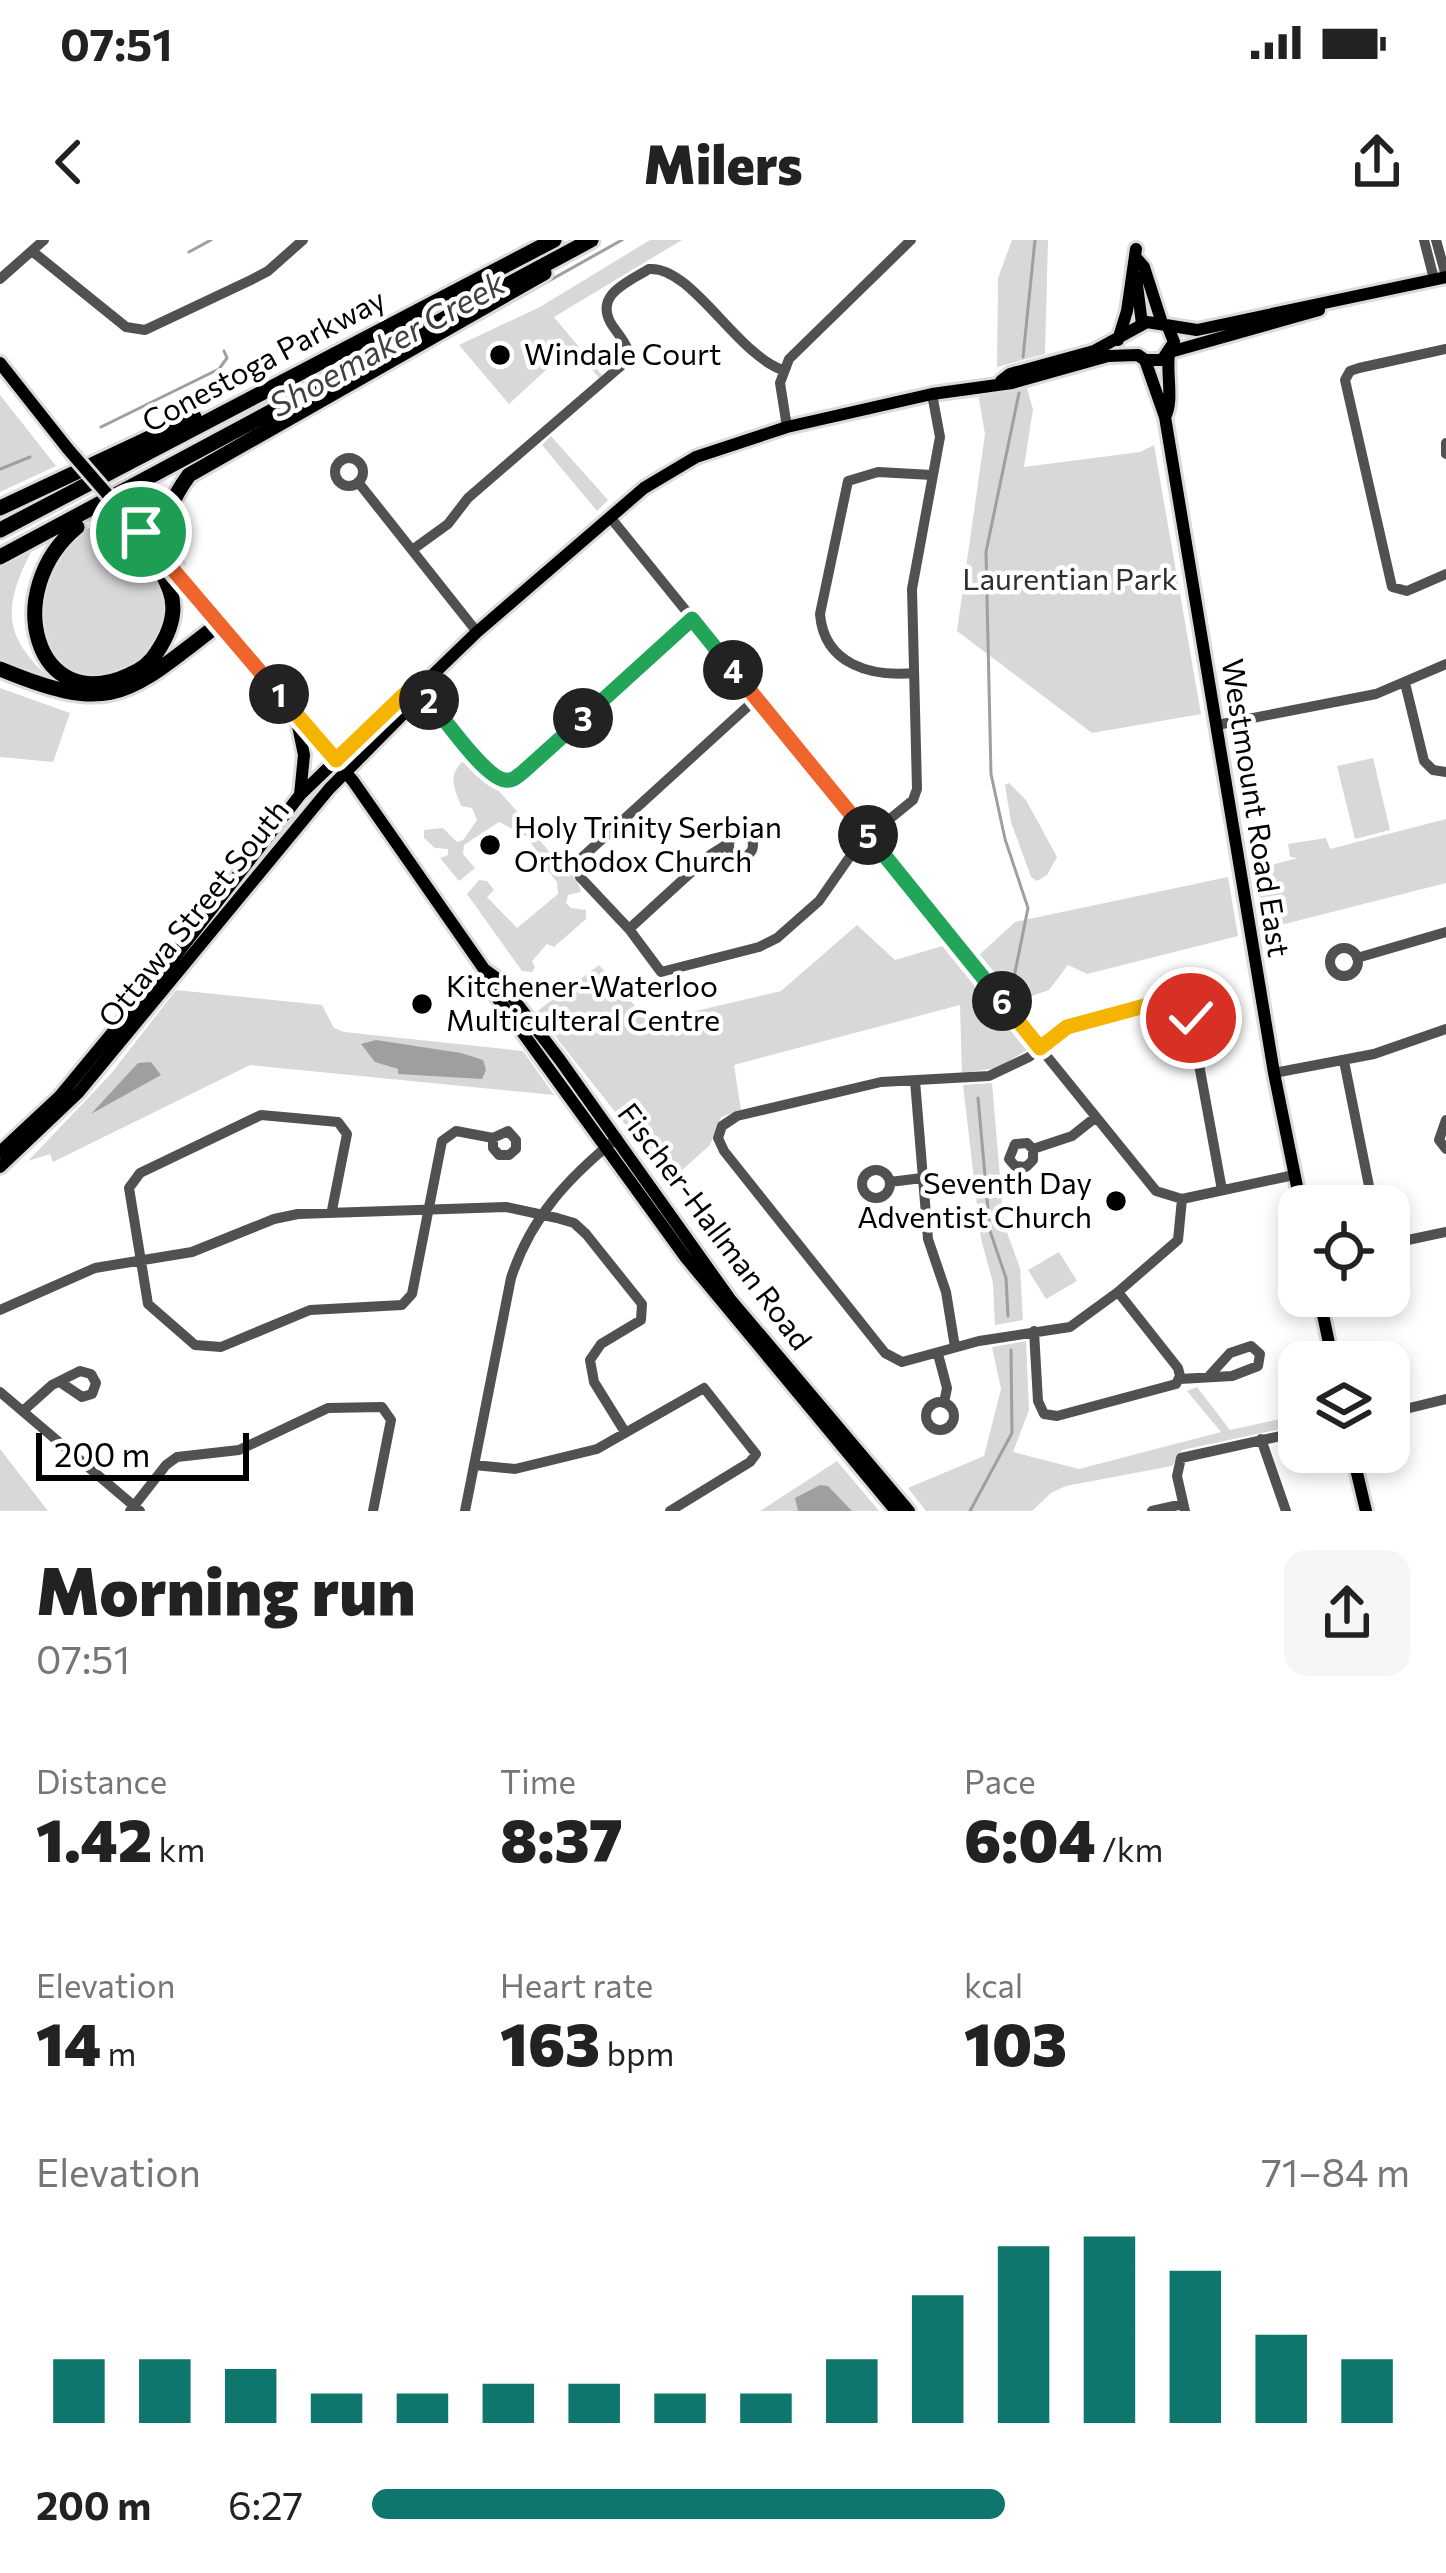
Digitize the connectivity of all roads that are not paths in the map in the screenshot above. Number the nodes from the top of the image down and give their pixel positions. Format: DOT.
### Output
graph roads {
  1 [pos="44,240"];
  2 [pos="303,240"];
  3 [pos="554,240"];
  4 [pos="591,240"];
  5 [pos="911,240"];
  6 [pos="1424,240"];
  7 [pos="1436,240"];
  8 [pos="1136,249"];
  9 [pos="32,251"];
  10 [pos="570,251"];
  11 [pos="1442,277"];
  12 [pos="0,279"];
  13 [pos="1334,302"];
  14 [pos="1165,325"];
  15 [pos="1139,327"];
  16 [pos="1118,340"];
  17 [pos="1446,349"];
  18 [pos="1169,354"];
  19 [pos="1144,361"];
  20 [pos="0,363"];
  21 [pos="783,370"];
  22 [pos="1000,381"];
  23 [pos="280,382"];
  24 [pos="932,394"];
  25 [pos="1166,417"];
  26 [pos="787,427"];
  27 [pos="1446,443"];
  28 [pos="1446,454"];
  29 [pos="173,468"];
  30 [pos="932,476"];
  31 [pos="358,482"];
  32 [pos="0,508"];
  33 [pos="610,517"];
  34 [pos="0,530"];
  35 [pos="141,532"];
  36 [pos="412,550"];
  37 [pos="0,557"];
  38 [pos="176,572"];
  39 [pos="1446,574"];
  40 [pos="692,619"];
  41 [pos="222,628"];
  42 [pos="477,632"];
  43 [pos="1446,664"];
  44 [pos="0,669"];
  45 [pos="914,673"];
  46 [pos="1405,683"];
  47 [pos="419,688"];
  48 [pos="757,698"];
  49 [pos="295,714"];
  50 [pos="1217,724"];
  51 [pos="336,760"];
  52 [pos="1446,772"];
  53 [pos="346,773"];
  54 [pos="300,795"];
  55 [pos="869,836"];
  56 [pos="729,843"];
  57 [pos="629,929"];
  58 [pos="1446,932"];
  59 [pos="1358,958"];
  60 [pos="1446,1029"];
  61 [pos="1040,1048"];
  62 [pos="1344,1061"];
  63 [pos="1274,1072"];
  64 [pos="915,1081"];
  65 [pos="1096,1117"];
  66 [pos="1446,1120"];
  67 [pos="493,1138"];
  68 [pos="612,1142"];
  69 [pos="1446,1149"];
  70 [pos="1034,1150"];
  71 [pos="0,1152"];
  72 [pos="0,1167"];
  73 [pos="1294,1175"];
  74 [pos="922,1178"];
  75 [pos="890,1182"];
  76 [pos="1296,1185"];
  77 [pos="1369,1185"];
  78 [pos="1222,1190"];
  79 [pos="1182,1199"];
  80 [pos="428,1209"];
  81 [pos="332,1210"];
  82 [pos="540,1215"];
  83 [pos="1446,1232"];
  84 [pos="1410,1240"];
  85 [pos="139,1259"];
  86 [pos="1118,1292"];
  87 [pos="0,1310"];
  88 [pos="1034,1331"];
  89 [pos="955,1347"];
  90 [pos="938,1354"];
  91 [pos="1210,1375"];
  92 [pos="1180,1379"];
  93 [pos="60,1382"];
  94 [pos="0,1392"];
  95 [pos="1446,1400"];
  96 [pos="944,1403"];
  97 [pos="1410,1408"];
  98 [pos="24,1410"];
  99 [pos="625,1432"];
  100 [pos="1278,1436"];
  101 [pos="1261,1439"];
  102 [pos="474,1465"];
  103 [pos="1357,1473"];
  104 [pos="1184,1508"];
  105 [pos="135,1509"];
  106 [pos="373,1511"];
  107 [pos="465,1511"];
  108 [pos="670,1511"];
  109 [pos="896,1511"];
  110 [pos="909,1511"];
  111 [pos="1152,1511"];
  112 [pos="1286,1511"];
  113 [pos="1366,1511"];
  1 -- 9 [label="street"];
  2 -- 9 [label="street"];
  3 -- 23 [label="highway, Conestoga Parkway"];
  4 -- 10 [label="highway, Conestoga Parkway"];
  5 -- 21 [label="street"];
  6 -- 11 [label="street"];
  7 -- 11 [label="street"];
  8 -- 14 [label="main road"];
  8 -- 15 [label="main road"];
  8 -- 16 [label="main road"];
  9 -- 12 [label="street"];
  10 -- 29 [label="highway, Conestoga Parkway"];
  10 -- 38 [label="highway"];
  11 -- 13 [label="main road"];
  13 -- 14 [label="main road"];
  13 -- 18 [label="main road"];
  14 -- 15 [label="main road"];
  14 -- 18 [label="main road"];
  15 -- 16 [label="main road"];
  15 -- 19 [label="main road"];
  16 -- 22 [label="main road"];
  17 -- 39 [label="street"];
  18 -- 19 [label="main road"];
  18 -- 25 [label="main road"];
  19 -- 22 [label="main road"];
  19 -- 25 [label="main road"];
  20 -- 35 [label="main road, Fischer-Hallman Road, bridge"];
  21 -- 26 [label="street"];
  21 -- 36 [label="street"];
  22 -- 24 [label="main road, Ottawa Street South"];
  23 -- 32 [label="highway"];
  23 -- 34 [label="highway, Conestoga Parkway"];
  24 -- 26 [label="main road, Ottawa Street South"];
  24 -- 30 [label="street"];
  25 -- 50 [label="main road, Westmount Road East"];
  26 -- 33 [label="main road, Ottawa Street South"];
  27 -- 28 [label="street"];
  29 -- 35 [label="highway"];
  29 -- 37 [label="highway, Conestoga Parkway"];
  30 -- 45 [label="street"];
  30 -- 45 [label="street"];
  31 -- 36 [label="street"];
  33 -- 40 [label="street"];
  33 -- 42 [label="main road, Ottawa Street South"];
  35 -- 38 [label="main road, Fischer-Hallman Road"];
  36 -- 42 [label="street"];
  38 -- 41 [label="main road, Fischer-Hallman Road"];
  40 -- 47 [label="street"];
  40 -- 48 [label="street"];
  41 -- 44 [label="highway"];
  41 -- 49 [label="main road, Fischer-Hallman Road"];
  42 -- 47 [label="main road, Ottawa Street South"];
  43 -- 46 [label="street"];
  45 -- 55 [label="street"];
  46 -- 50 [label="street"];
  46 -- 52 [label="street"];
  47 -- 51 [label="main road, Ottawa Street South"];
  47 -- 53 [label="main road, Ottawa Street South"];
  48 -- 55 [label="street"];
  48 -- 57 [label="street"];
  49 -- 51 [label="main road, Fischer-Hallman Road"];
  49 -- 54 [label="main road"];
  50 -- 63 [label="main road, Westmount Road East"];
  51 -- 53 [label="main road, Fischer-Hallman Road"];
  51 -- 54 [label="main road, Ottawa Street South"];
  53 -- 68 [label="main road, Fischer-Hallman Road"];
  53 -- 72 [label="main road, Ottawa Street South"];
  54 -- 71 [label="main road, Ottawa Street South"];
  55 -- 57 [label="street"];
  55 -- 61 [label="street"];
  56 -- 57 [label="street"];
  58 -- 59 [label="street"];
  60 -- 62 [label="street"];
  61 -- 64 [label="street"];
  61 -- 65 [label="street"];
  61 -- 78 [label="street"];
  62 -- 63 [label="street"];
  62 -- 77 [label="street"];
  63 -- 73 [label="main road, Westmount Road East"];
  64 -- 74 [label="street"];
  64 -- 90 [label="street"];
  65 -- 70 [label="street"];
  65 -- 79 [label="street"];
  66 -- 69 [label="street"];
  67 -- 80 [label="street"];
  68 -- 82 [label="street"];
  68 -- 109 [label="main road, Fischer-Hallman Road"];
  68 -- 110 [label="main road, Fischer-Hallman Road"];
  73 -- 76 [label="main road, Westmount Road East"];
  73 -- 78 [label="street"];
  74 -- 75 [label="street"];
  74 -- 89 [label="street"];
  78 -- 79 [label="street"];
  79 -- 86 [label="street"];
  80 -- 81 [label="street"];
  80 -- 82 [label="street"];
  80 -- 85 [label="street"];
  81 -- 85 [label="street"];
  81 -- 85 [label="street"];
  82 -- 99 [label="street"];
  82 -- 102 [label="street"];
  83 -- 84 [label="street"];
  85 -- 87 [label="street"];
  86 -- 88 [label="street"];
  86 -- 92 [label="street"];
  88 -- 89 [label="street"];
  88 -- 92 [label="street"];
  89 -- 90 [label="street"];
  90 -- 96 [label="street"];
  91 -- 92 [label="street"];
  93 -- 98 [label="street"];
  94 -- 98 [label="street"];
  95 -- 97 [label="street"];
  98 -- 105 [label="street"];
  99 -- 102 [label="street"];
  99 -- 108 [label="street"];
  100 -- 101 [label="street"];
  101 -- 104 [label="street"];
  101 -- 112 [label="street"];
  102 -- 107 [label="street"];
  103 -- 113 [label="main road"];
  104 -- 111 [label="street"];
  105 -- 106 [label="street"];
}
